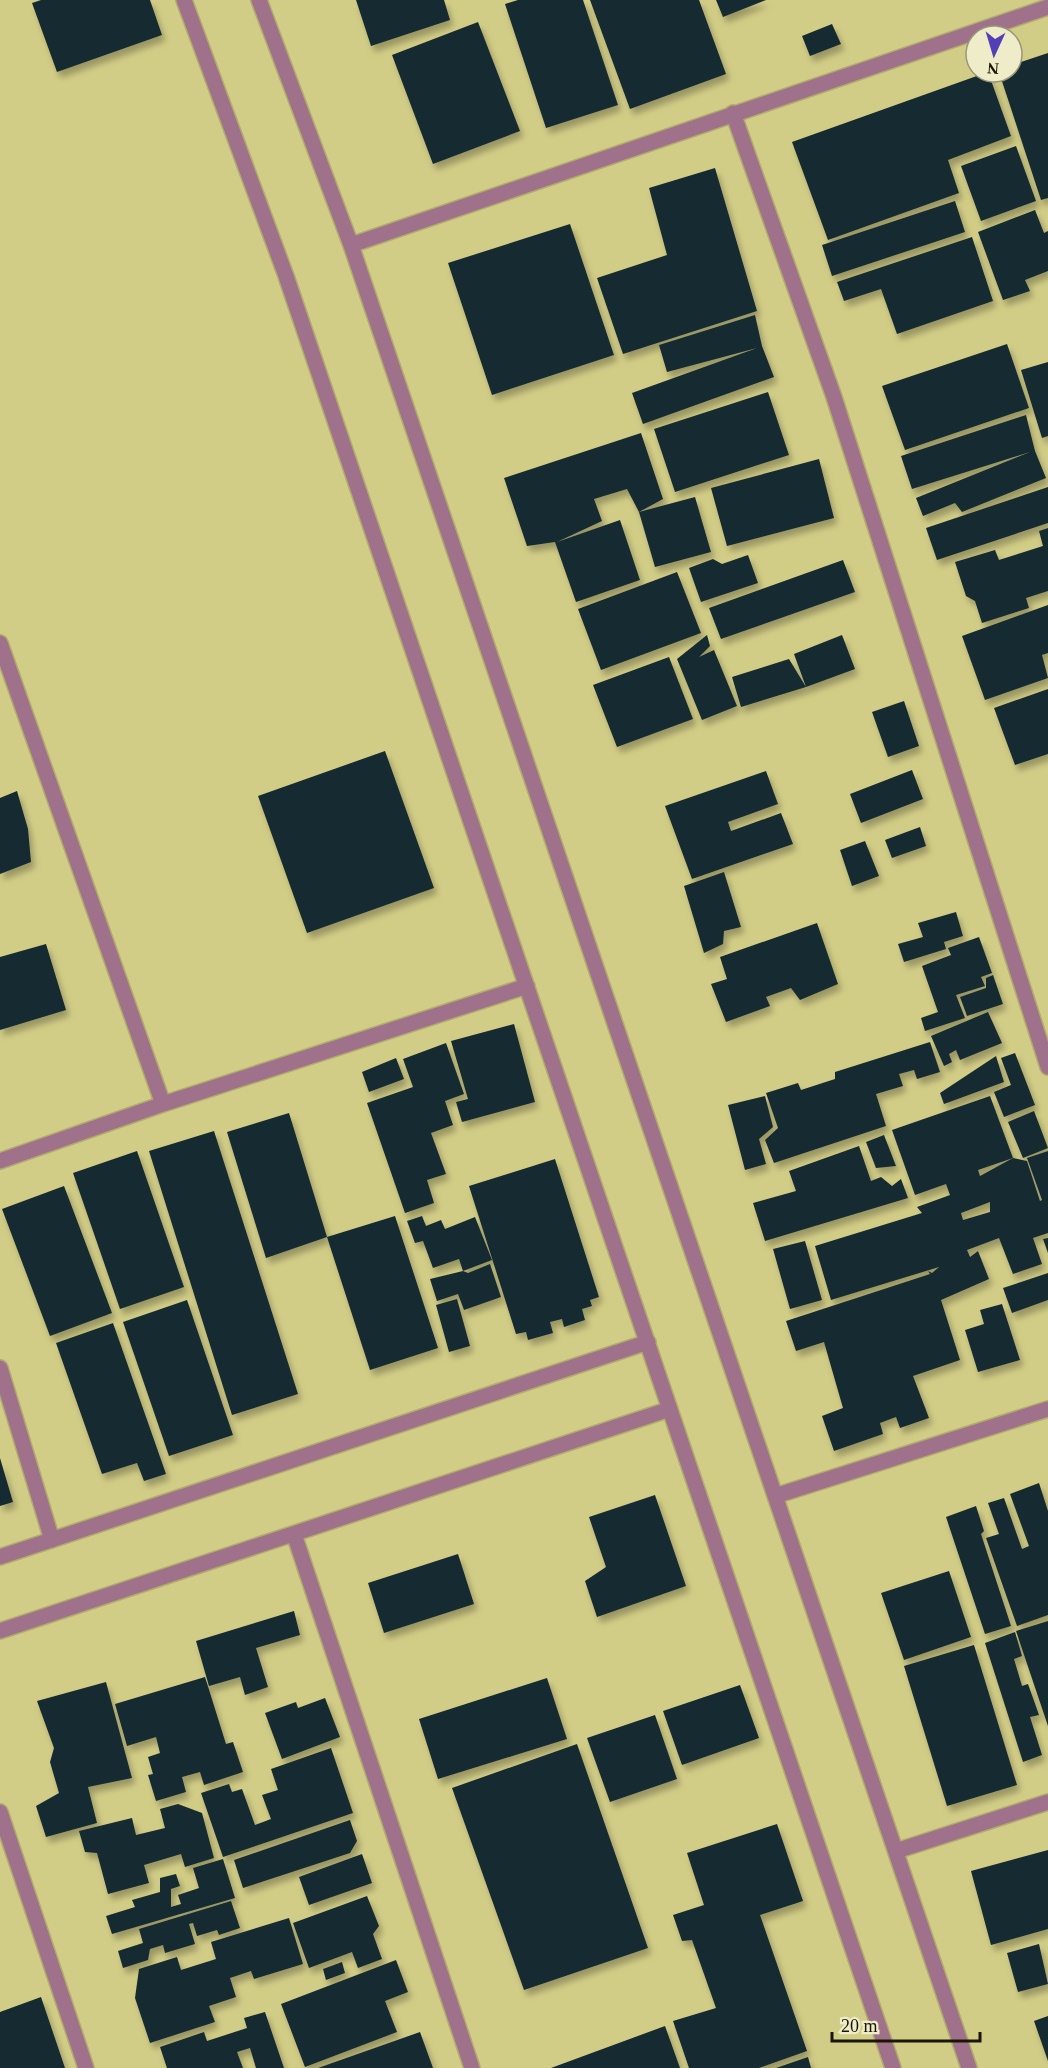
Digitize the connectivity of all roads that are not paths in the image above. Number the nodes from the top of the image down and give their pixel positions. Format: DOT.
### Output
graph roads {
  1 [pos="184,0"];
  2 [pos="259,0"];
  3 [pos="1048,7"];
  4 [pos="733,113"];
  5 [pos="351,245"];
  6 [pos="0,642"];
  7 [pos="527,986"];
  8 [pos="1048,1067"];
  9 [pos="163,1104"];
  10 [pos="0,1161"];
  11 [pos="648,1342"];
  12 [pos="0,1368"];
  13 [pos="670,1409"];
  14 [pos="1048,1409"];
  15 [pos="775,1496"];
  16 [pos="294,1534"];
  17 [pos="52,1539"];
  18 [pos="0,1557"];
  19 [pos="0,1631"];
  20 [pos="1048,1802"];
  21 [pos="0,1812"];
  22 [pos="896,1851"];
  23 [pos="86,2068"];
  24 [pos="472,2068"];
  25 [pos="893,2068"];
  26 [pos="969,2068"];
  1 -- 7 [label="street"];
  2 -- 5 [label="street"];
  3 -- 4 [label="street"];
  4 -- 5 [label="street"];
  4 -- 8 [label="street"];
  5 -- 15 [label="street"];
  6 -- 9 [label="street"];
  7 -- 9 [label="street"];
  7 -- 11 [label="street"];
  9 -- 10 [label="street"];
  11 -- 13 [label="street"];
  11 -- 17 [label="street"];
  12 -- 17 [label="street"];
  13 -- 16 [label="street"];
  13 -- 25 [label="street"];
  14 -- 15 [label="street"];
  15 -- 22 [label="street"];
  16 -- 19 [label="street"];
  16 -- 24 [label="street"];
  17 -- 18 [label="street"];
  20 -- 22 [label="street"];
  21 -- 23 [label="street"];
  22 -- 26 [label="street"];
}
